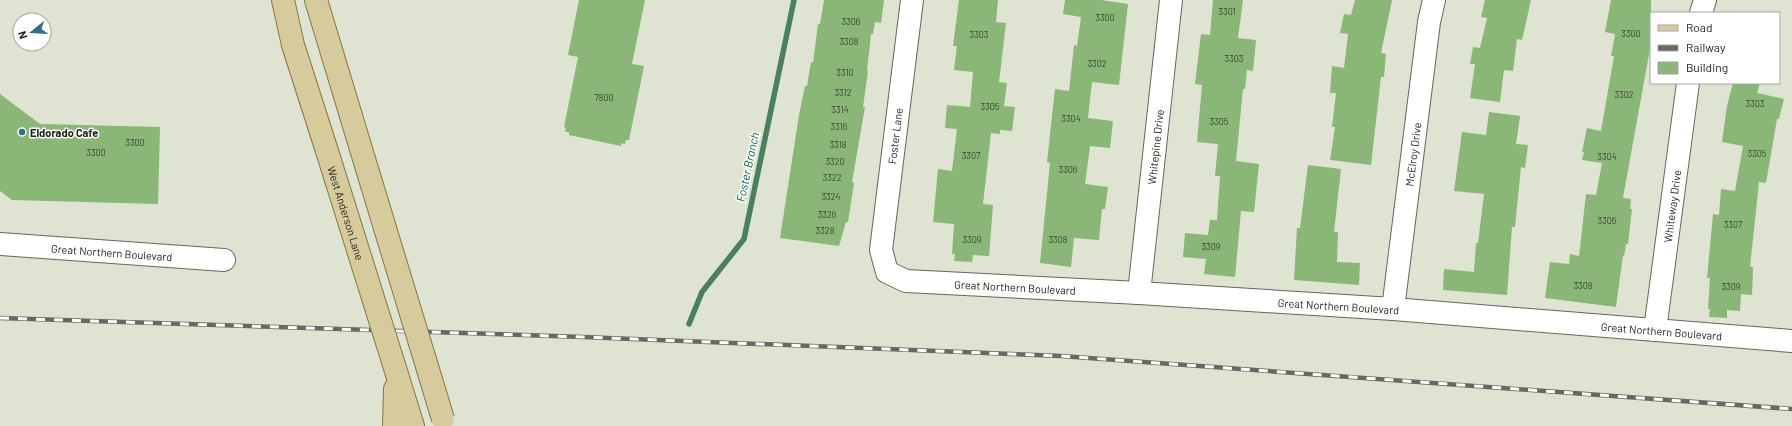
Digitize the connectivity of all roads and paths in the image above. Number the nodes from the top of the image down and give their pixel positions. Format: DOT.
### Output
graph roads {
  1 [pos="283,0"];
  2 [pos="316,0"];
  3 [pos="912,0"];
  4 [pos="1171,0"];
  5 [pos="1434,0"];
  6 [pos="1704,0"];
  7 [pos="1701,12"];
  8 [pos="1688,84"];
  9 [pos="0,244"];
  10 [pos="224,260"];
  11 [pos="887,272"];
  12 [pos="1139,293"];
  13 [pos="1393,309"];
  14 [pos="1655,330"];
  15 [pos="1792,341"];
  16 [pos="444,422"];
  17 [pos="400,423"];
  1 -- 17 [label="main road, West Anderson Lane, bridge"];
  2 -- 16 [label="main road, bridge"];
  3 -- 11 [label="street, Foster Lane"];
  4 -- 12 [label="street, Whitepine Drive"];
  5 -- 13 [label="street, McElroy Drive"];
  6 -- 7 [label="street"];
  8 -- 14 [label="street, Whiteway Drive"];
  9 -- 10 [label="street, Great Northern Boulevard"];
  11 -- 12 [label="street, Great Northern Boulevard"];
  12 -- 13 [label="street, Great Northern Boulevard"];
  13 -- 14 [label="street, Great Northern Boulevard"];
  14 -- 15 [label="street, Great Northern Boulevard"];
}
